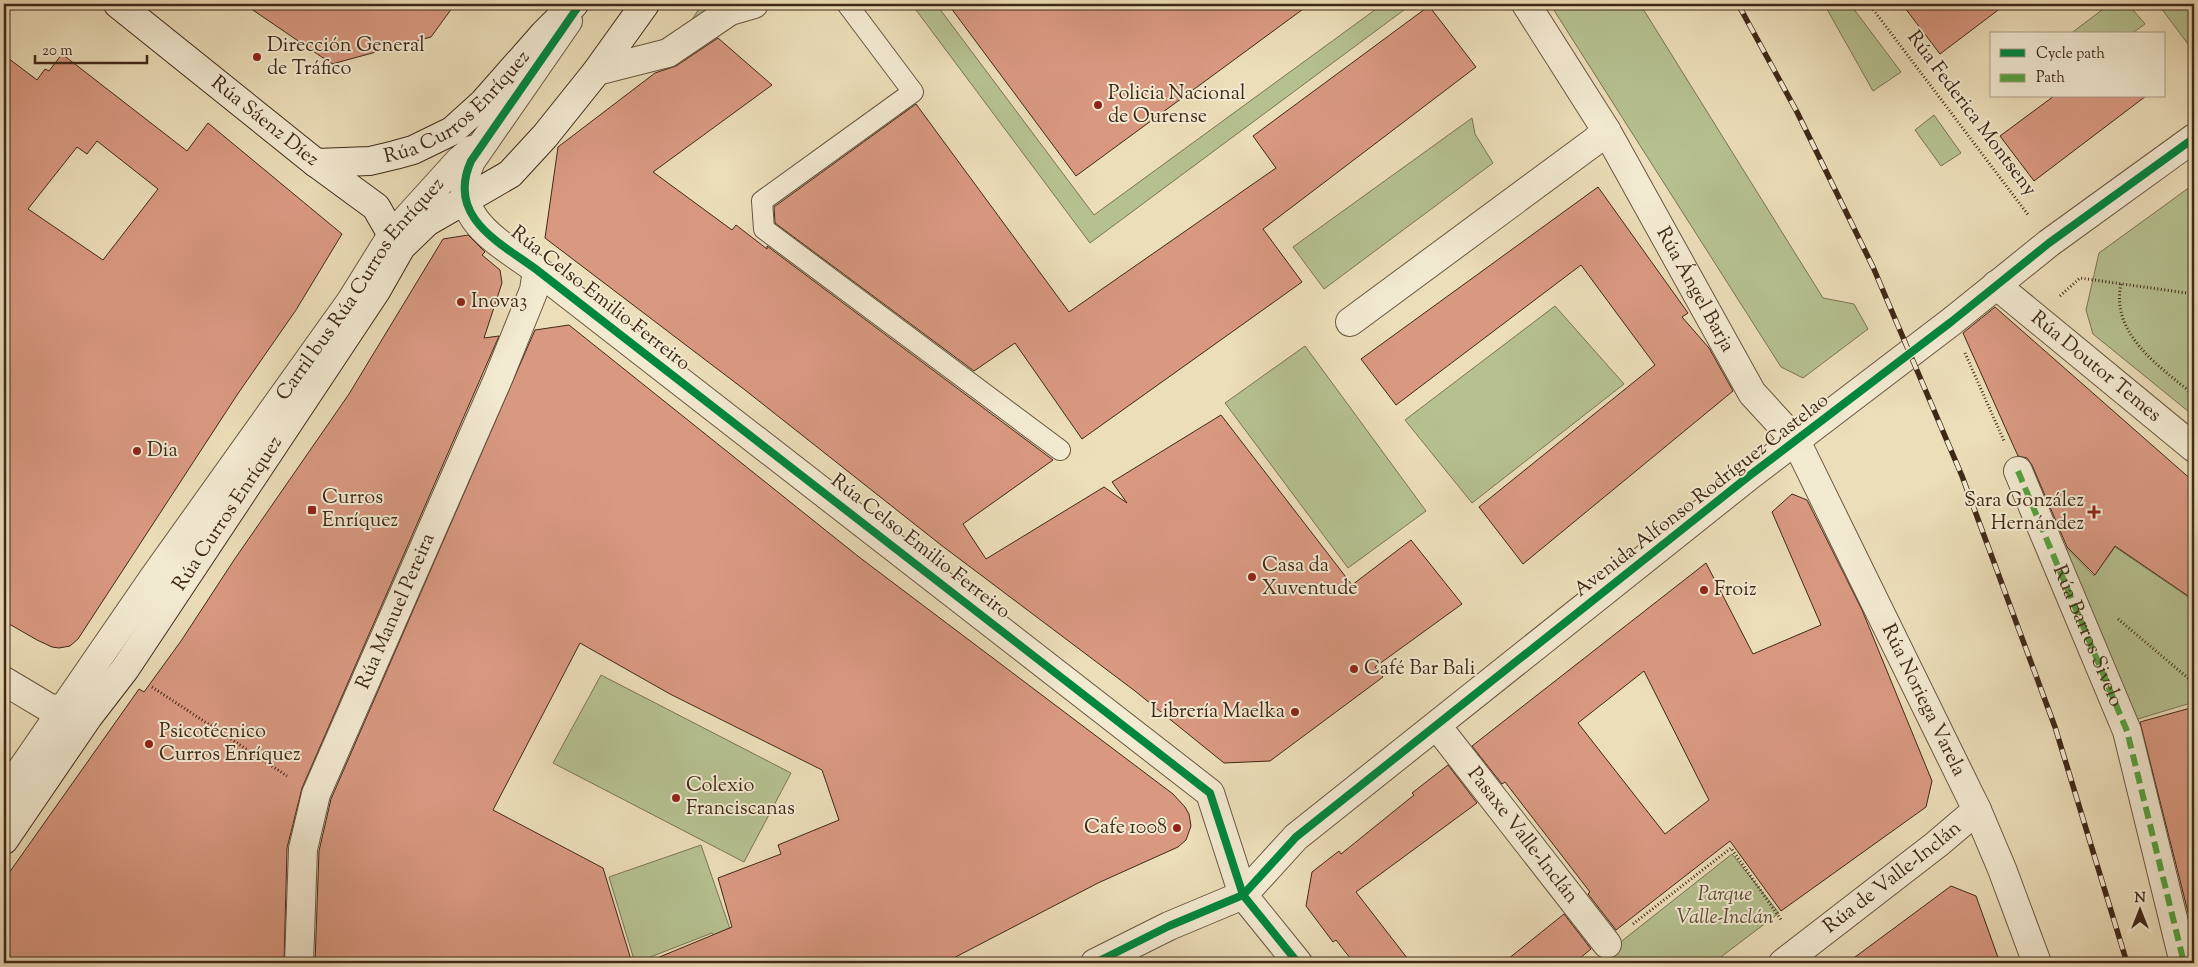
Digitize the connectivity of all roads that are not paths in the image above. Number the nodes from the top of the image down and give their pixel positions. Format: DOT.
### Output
graph roads {
  1 [pos="118,4"];
  2 [pos="574,4"];
  3 [pos="580,4"];
  4 [pos="645,4"];
  5 [pos="754,4"];
  6 [pos="847,4"];
  7 [pos="1526,4"];
  8 [pos="597,71"];
  9 [pos="1606,130"];
  10 [pos="487,138"];
  11 [pos="2194,138"];
  12 [pos="316,163"];
  13 [pos="465,200"];
  14 [pos="397,241"];
  15 [pos="537,270"];
  16 [pos="1996,285"];
  17 [pos="1350,322"];
  18 [pos="1796,442"];
  19 [pos="2194,448"];
  20 [pos="1060,450"];
  21 [pos="2018,471"];
  22 [pos="4,681"];
  23 [pos="63,708"];
  24 [pos="88,717"];
  25 [pos="1437,726"];
  26 [pos="4,795"];
  27 [pos="1977,810"];
  28 [pos="4,840"];
  29 [pos="1243,895"];
  30 [pos="1607,944"];
  31 [pos="1792,956"];
  32 [pos="299,963"];
  33 [pos="1095,963"];
  34 [pos="1298,963"];
  35 [pos="2037,963"];
  36 [pos="2184,963"];
  1 -- 12 [label="street, Rúa Sáenz Díez"];
  2 -- 12 [label="street, Rúa Curros Enríquez"];
  3 -- 10 [label="street, Rúa Curros Enríquez"];
  4 -- 8 [label="street, Rúa Curros Enríquez"];
  5 -- 8 [label="street"];
  6 -- 20 [label="lane"];
  7 -- 9 [label="street, Rúa Ángel Barja"];
  8 -- 13 [label="street, Rúa Curros Enríquez"];
  9 -- 17 [label="street"];
  9 -- 18 [label="street, Rúa Ángel Barja"];
  10 -- 13 [label="street, Rúa Curros Enríquez"];
  10 -- 14 [label="street, Carril bus Rúa Curros Enríquez"];
  11 -- 16 [label="street, Avenida Alfonso Rodríguez Castelao"];
  12 -- 14 [label="street, Rúa Sáenz Díez"];
  13 -- 14 [label="street, Rúa Curros Enríquez"];
  13 -- 15 [label="street, Rúa Celso Emilio Ferreiro"];
  14 -- 23 [label="street, Carril bus Rúa Curros Enríquez"];
  14 -- 24 [label="street, Rúa Curros Enríquez"];
  15 -- 29 [label="street, Rúa Celso Emilio Ferreiro"];
  15 -- 32 [label="street, Rúa Manuel Pereira"];
  16 -- 18 [label="street, Avenida Alfonso Rodríguez Castelao"];
  16 -- 19 [label="street, Rúa Doutor Temes"];
  18 -- 25 [label="street, Avenida Alfonso Rodríguez Castelao"];
  18 -- 27 [label="street, Rúa Noriega Varela"];
  21 -- 36 [label="street, Rúa Barros Sivelo"];
  22 -- 23 [label="street"];
  23 -- 24 [label="street"];
  23 -- 26 [label="street, Carril bus Rúa Curros Enríquez"];
  24 -- 28 [label="street, Rúa Curros Enríquez"];
  25 -- 29 [label="street, Avenida Alfonso Rodríguez Castelao"];
  25 -- 30 [label="street, Pasaxe Valle-Inclán"];
  27 -- 31 [label="street, Rúa de Valle-Inclán"];
  27 -- 35 [label="street, Rúa Noriega Varela"];
  29 -- 33 [label="street"];
  29 -- 34 [label="street, Rúa Celso Emilio Ferreiro"];
}
